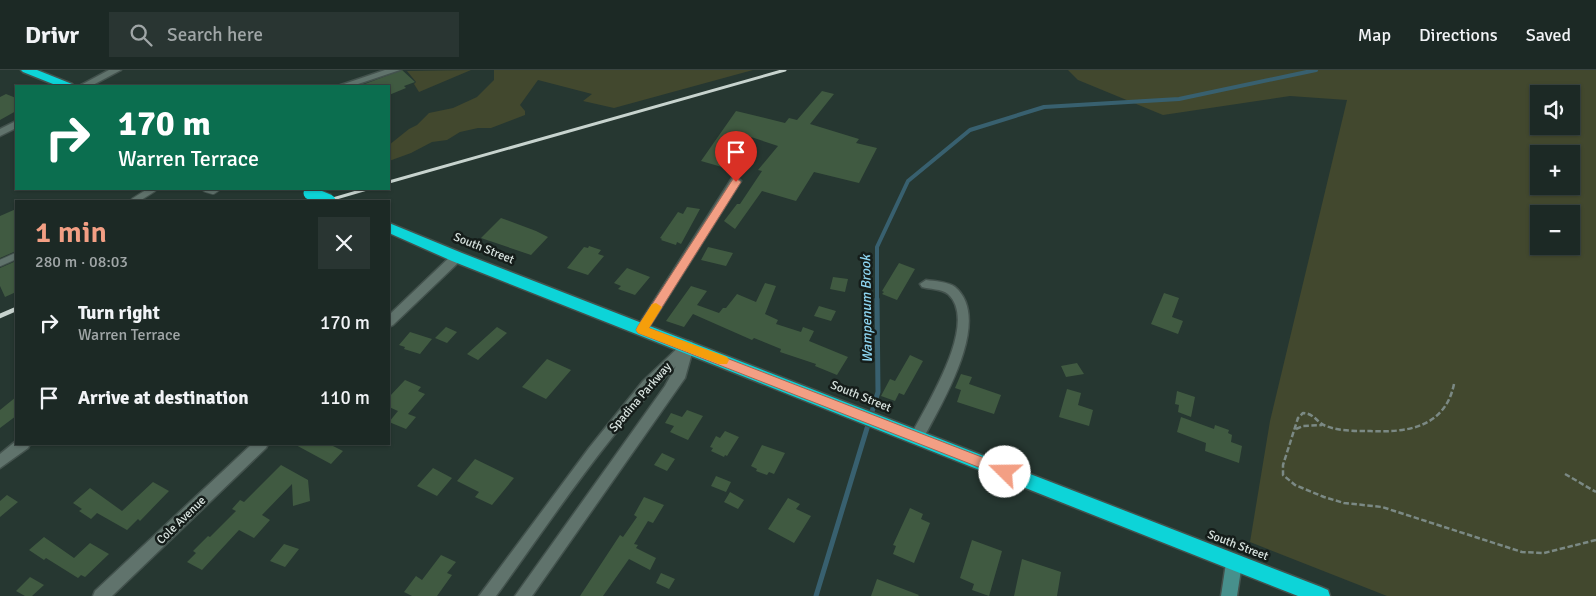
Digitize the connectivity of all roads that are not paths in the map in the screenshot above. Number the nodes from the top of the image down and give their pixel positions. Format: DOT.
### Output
graph roads {
  1 [pos="27,70"];
  2 [pos="116,70"];
  3 [pos="395,70"];
  4 [pos="65,85"];
  5 [pos="86,85"];
  6 [pos="346,85"];
  7 [pos="15,125"];
  8 [pos="0,133"];
  9 [pos="736,182"];
  10 [pos="151,190"];
  11 [pos="306,191"];
  12 [pos="136,200"];
  13 [pos="327,200"];
  14 [pos="390,228"];
  15 [pos="15,256"];
  16 [pos="457,257"];
  17 [pos="0,263"];
  18 [pos="926,284"];
  19 [pos="390,321"];
  20 [pos="642,330"];
  21 [pos="688,346"];
  22 [pos="917,437"];
  23 [pos="22,445"];
  24 [pos="260,445"];
  25 [pos="0,462"];
  26 [pos="1234,563"];
  27 [pos="493,594"];
  28 [pos="101,596"];
  29 [pos="524,596"];
  30 [pos="1229,596"];
  31 [pos="1321,596"];
  1 -- 4 [label="highway"];
  2 -- 5 [label="street"];
  3 -- 6 [label="street"];
  7 -- 8 [label="street"];
  9 -- 20 [label="street"];
  10 -- 12 [label="lane"];
  11 -- 13 [label="highway, bridge"];
  14 -- 16 [label="highway, South Street"];
  15 -- 17 [label="lane"];
  16 -- 19 [label="street"];
  16 -- 20 [label="highway, South Street"];
  18 -- 22 [label="street"];
  20 -- 21 [label="highway, South Street"];
  21 -- 22 [label="highway, South Street"];
  21 -- 27 [label="street, Spadina Parkway"];
  21 -- 29 [label="street, Spadina Parkway"];
  22 -- 26 [label="highway, South Street"];
  23 -- 25 [label="street"];
  24 -- 28 [label="street, Cole Avenue"];
  26 -- 30 [label="street"];
  26 -- 31 [label="highway, South Street"];
}
